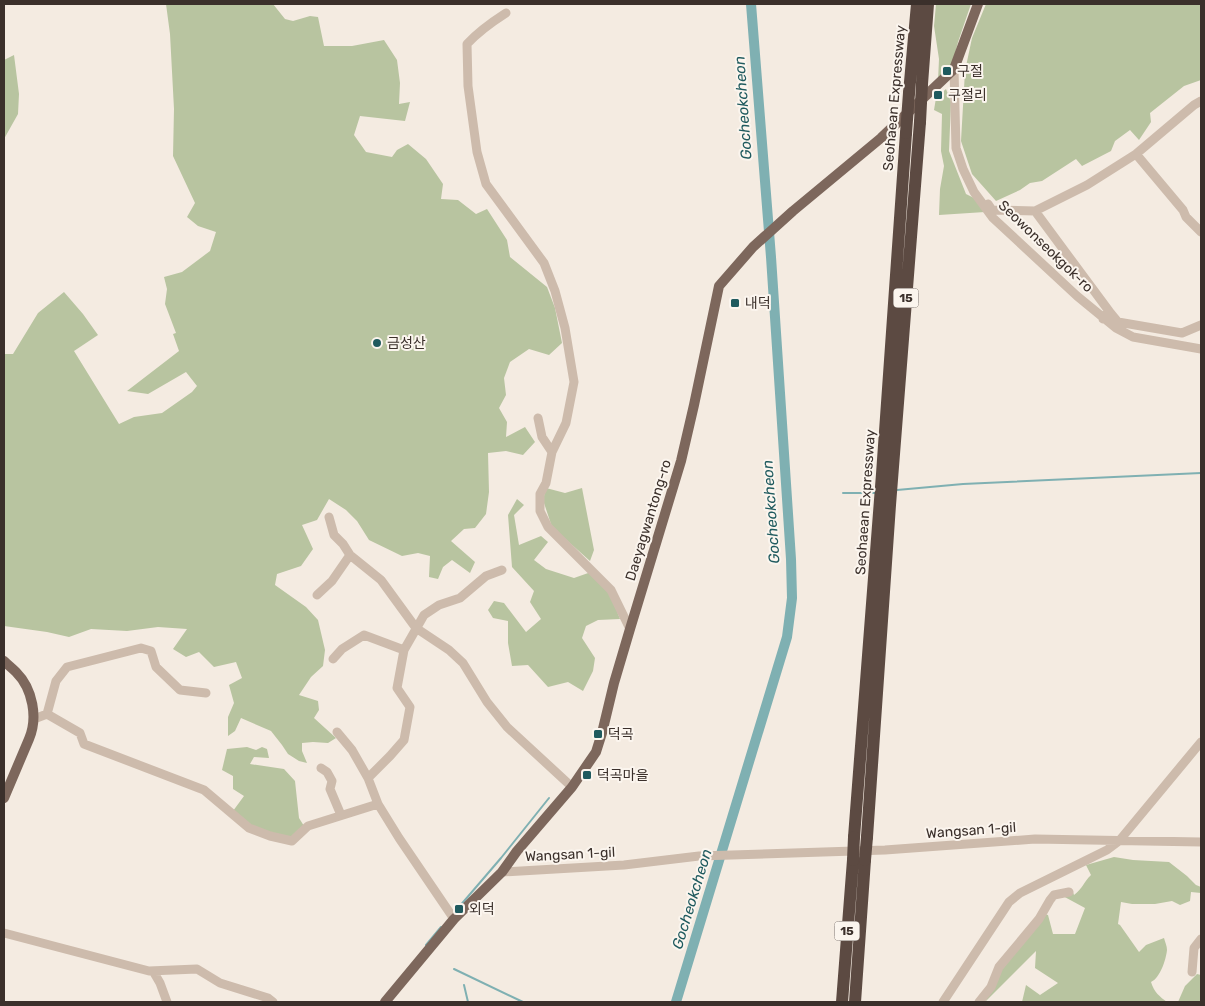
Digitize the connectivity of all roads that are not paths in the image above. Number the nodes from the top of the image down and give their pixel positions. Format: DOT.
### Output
graph roads {
  1 [pos="917,4"];
  2 [pos="928,4"];
  3 [pos="978,4"];
  4 [pos="506,13"];
  5 [pos="954,69"];
  6 [pos="1201,101"];
  7 [pos="1136,154"];
  8 [pos="963,169"];
  9 [pos="1035,211"];
  10 [pos="1201,232"];
  11 [pos="1110,311"];
  12 [pos="1104,319"];
  13 [pos="1117,325"];
  14 [pos="1201,325"];
  15 [pos="1201,350"];
  16 [pos="538,418"];
  17 [pos="552,452"];
  18 [pos="888,474"];
  19 [pos="329,517"];
  20 [pos="350,555"];
  21 [pos="502,570"];
  22 [pos="317,595"];
  23 [pos="416,628"];
  24 [pos="630,629"];
  25 [pos="404,650"];
  26 [pos="333,659"];
  27 [pos="4,661"];
  28 [pos="206,693"];
  29 [pos="47,714"];
  30 [pos="34,719"];
  31 [pos="337,732"];
  32 [pos="1201,742"];
  33 [pos="321,768"];
  34 [pos="368,778"];
  35 [pos="572,787"];
  36 [pos="4,798"];
  37 [pos="378,804"];
  38 [pos="341,815"];
  39 [pos="1119,841"];
  40 [pos="1201,842"];
  41 [pos="859,860"];
  42 [pos="502,872"];
  43 [pos="1069,892"];
  44 [pos="452,917"];
  45 [pos="4,932"];
  46 [pos="1201,939"];
  47 [pos="153,971"];
  48 [pos="1192,972"];
  49 [pos="167,1002"];
  50 [pos="273,1002"];
  51 [pos="385,1002"];
  52 [pos="842,1002"];
  53 [pos="854,1002"];
  54 [pos="943,1002"];
  55 [pos="979,1002"];
  1 -- 18 [label="highway, Seohaean Expressway / 15, bridge"];
  2 -- 18 [label="highway, Seohaean Expressway / 15, bridge"];
  3 -- 5 [label="main road, Seowonseokgok-ro"];
  4 -- 17 [label="street"];
  5 -- 8 [label="street, Seowonseokgok-ro"];
  5 -- 24 [label="main road, Daeyagwantong-ro"];
  6 -- 7 [label="street"];
  7 -- 9 [label="street"];
  7 -- 10 [label="street"];
  8 -- 9 [label="street"];
  8 -- 12 [label="street, Seowonseokgok-ro"];
  9 -- 11 [label="street"];
  11 -- 12 [label="street"];
  11 -- 13 [label="street"];
  12 -- 13 [label="street, Seowonseokgok-ro"];
  13 -- 14 [label="street"];
  13 -- 15 [label="street, Seowonseokgok-ro"];
  16 -- 17 [label="street"];
  17 -- 24 [label="street"];
  18 -- 41 [label="highway, Seohaean Expressway / 15, bridge"];
  19 -- 20 [label="street"];
  20 -- 22 [label="street"];
  20 -- 23 [label="street"];
  21 -- 23 [label="street"];
  23 -- 25 [label="street"];
  23 -- 35 [label="street"];
  24 -- 35 [label="main road, Daeyagwantong-ro"];
  25 -- 26 [label="street"];
  25 -- 34 [label="street"];
  27 -- 30 [label="main road"];
  28 -- 29 [label="street"];
  29 -- 30 [label="street"];
  29 -- 38 [label="street"];
  30 -- 36 [label="main road"];
  31 -- 34 [label="street"];
  32 -- 39 [label="street"];
  33 -- 38 [label="street"];
  34 -- 37 [label="street"];
  35 -- 42 [label="main road, Daeyagwantong-ro"];
  37 -- 38 [label="street"];
  37 -- 44 [label="street"];
  39 -- 40 [label="street, Wangsan 1-gil"];
  39 -- 42 [label="street, Wangsan 1-gil"];
  39 -- 54 [label="street"];
  41 -- 52 [label="highway, Seohaean Expressway / 15"];
  41 -- 53 [label="highway, Seohaean Expressway / 15"];
  42 -- 44 [label="main road, Daeyagwantong-ro"];
  43 -- 55 [label="street"];
  44 -- 51 [label="main road, Daeyagwantong-ro"];
  45 -- 47 [label="street"];
  46 -- 48 [label="street"];
  47 -- 49 [label="street"];
  47 -- 50 [label="street"];
}
